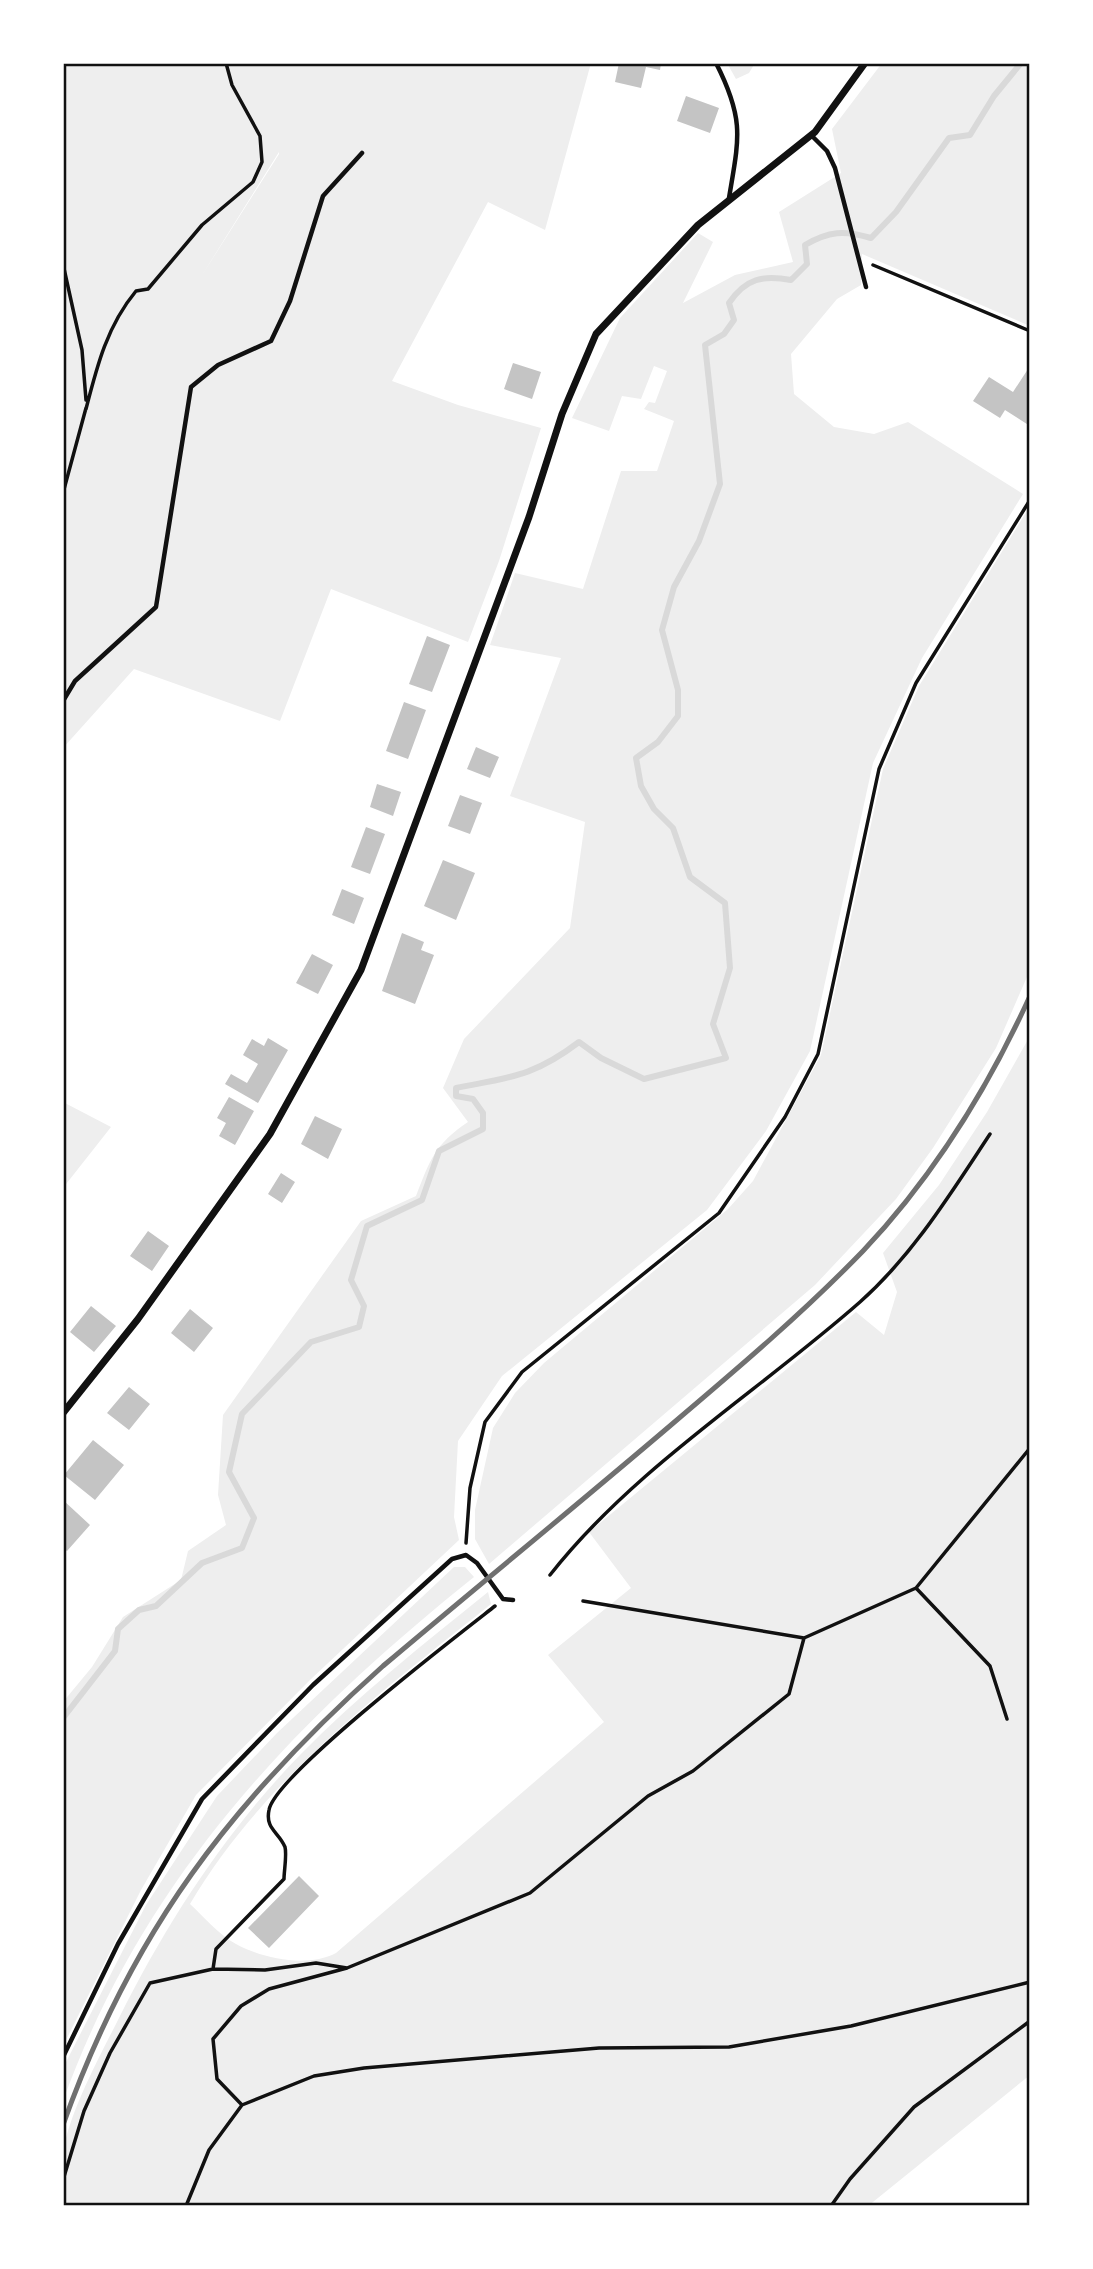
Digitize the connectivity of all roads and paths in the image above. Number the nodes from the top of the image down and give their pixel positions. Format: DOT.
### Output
graph roads {
  1 [pos="226,63"];
  2 [pos="716,63"];
  3 [pos="865,63"];
  4 [pos="811,135"];
  5 [pos="362,153"];
  6 [pos="729,202"];
  7 [pos="861,261"];
  8 [pos="63,264"];
  9 [pos="866,287"];
  10 [pos="1030,331"];
  11 [pos="86,409"];
  12 [pos="63,493"];
  13 [pos="1030,500"];
  14 [pos="63,701"];
  15 [pos="990,1135"];
  16 [pos="63,1413"];
  17 [pos="1030,1447"];
  18 [pos="466,1555"];
  19 [pos="550,1575"];
  20 [pos="916,1588"];
  21 [pos="503,1599"];
  22 [pos="513,1600"];
  23 [pos="583,1601"];
  24 [pos="804,1638"];
  25 [pos="1007,1719"];
  26 [pos="347,1968"];
  27 [pos="213,1969"];
  28 [pos="1030,1982"];
  29 [pos="1030,2021"];
  30 [pos="63,2057"];
  31 [pos="242,2105"];
  32 [pos="63,2180"];
  33 [pos="186,2206"];
  34 [pos="831,2206"];
  1 -- 11 [label="path"];
  2 -- 6 [label="lane"];
  3 -- 4 [label="street"];
  4 -- 6 [label="street"];
  4 -- 7 [label="lane"];
  5 -- 14 [label="lane"];
  6 -- 16 [label="street"];
  7 -- 9 [label="lane"];
  7 -- 10 [label="path"];
  8 -- 11 [label="path"];
  11 -- 12 [label="path"];
  13 -- 18 [label="path"];
  15 -- 19 [label="path"];
  17 -- 20 [label="path"];
  18 -- 21 [label="lane"];
  18 -- 30 [label="lane"];
  20 -- 24 [label="path"];
  20 -- 25 [label="path"];
  21 -- 22 [label="lane"];
  21 -- 27 [label="path"];
  23 -- 24 [label="path"];
  24 -- 26 [label="path"];
  26 -- 27 [label="path"];
  26 -- 31 [label="path"];
  27 -- 32 [label="path"];
  28 -- 31 [label="path"];
  29 -- 34 [label="path"];
  31 -- 33 [label="path"];
}
